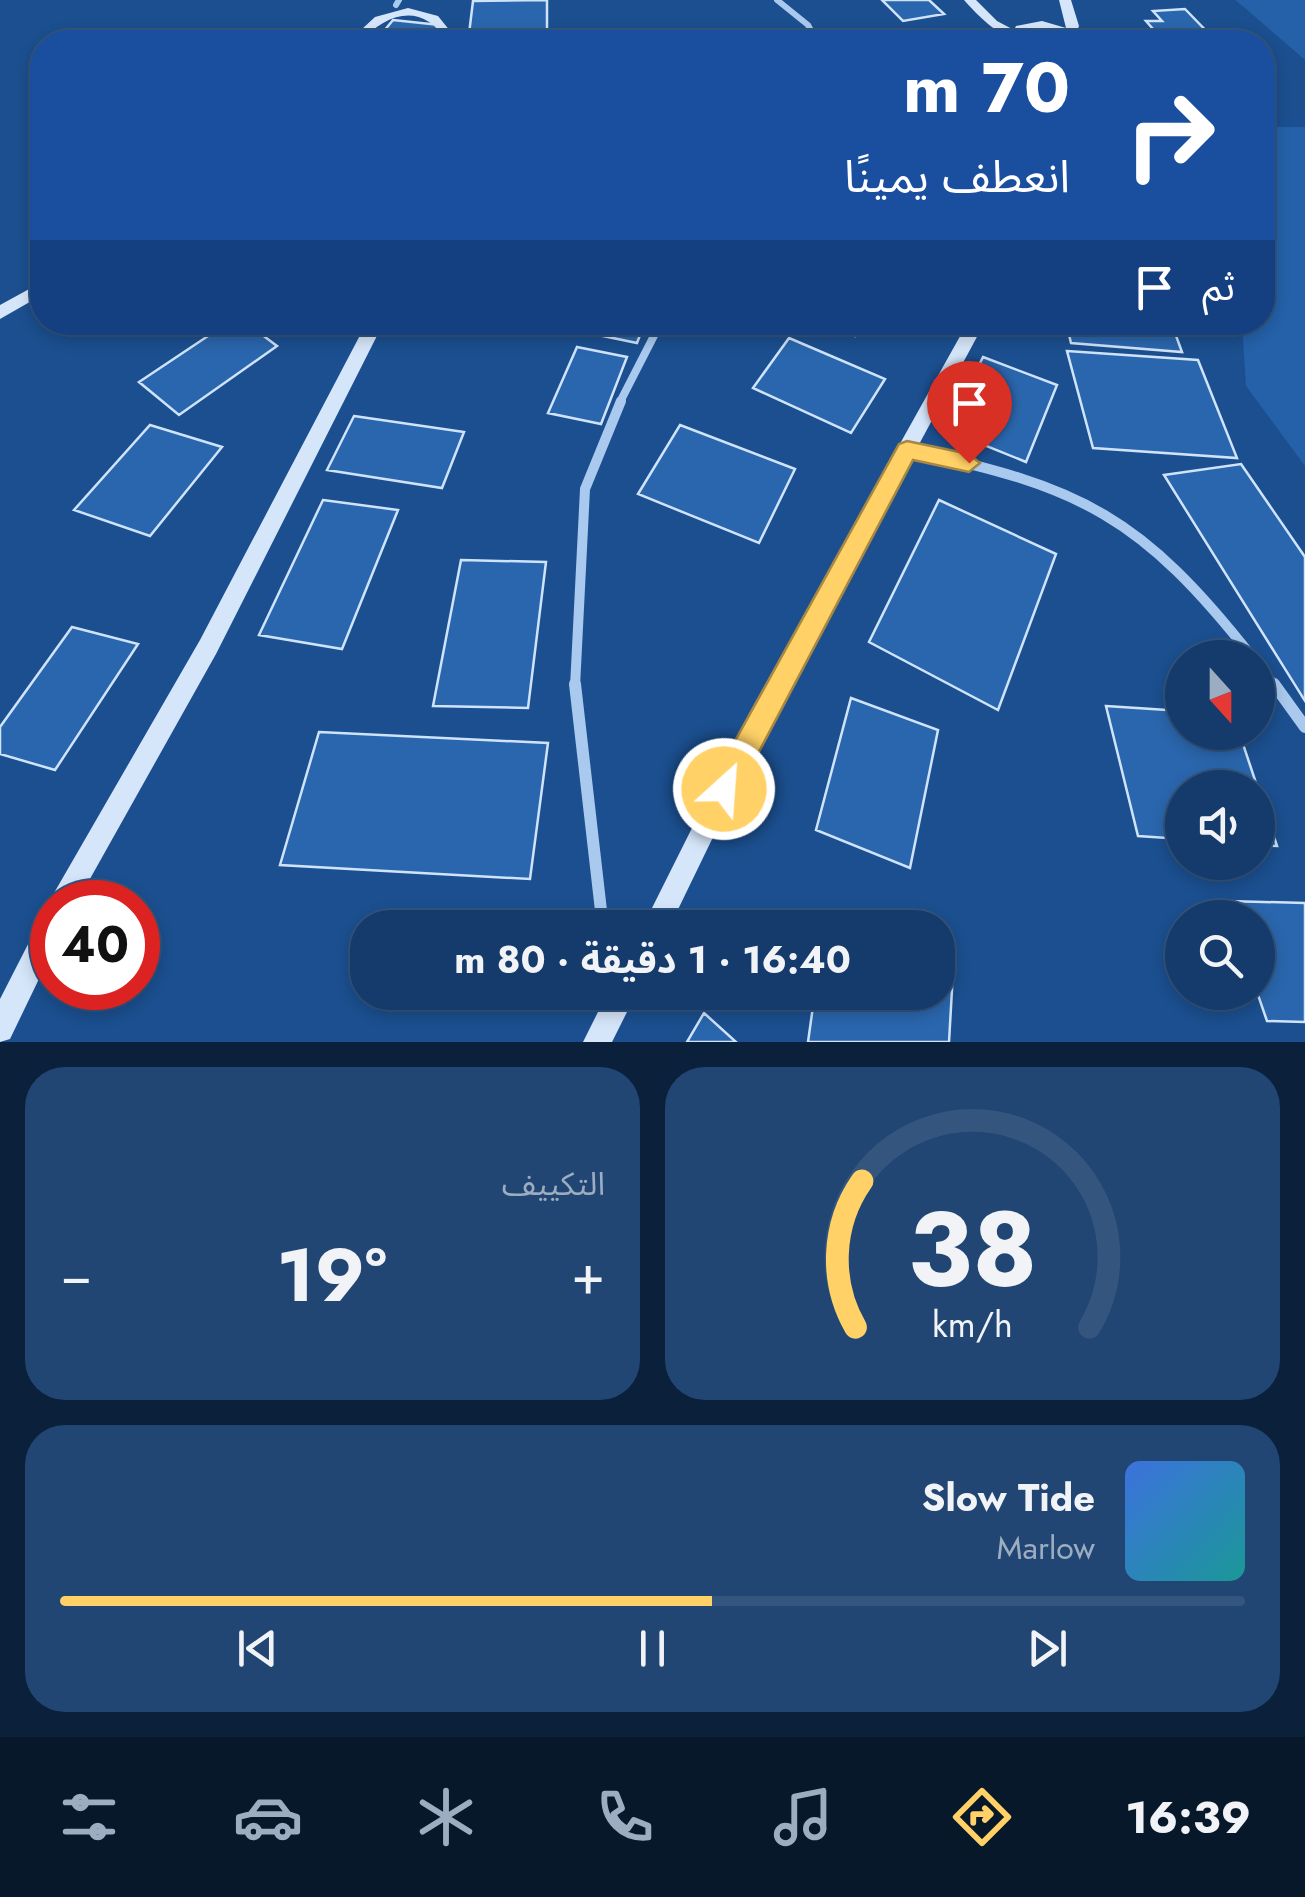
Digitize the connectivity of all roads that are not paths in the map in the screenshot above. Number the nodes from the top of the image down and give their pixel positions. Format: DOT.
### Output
graph roads {
  1 [pos="777,0"];
  2 [pos="970,0"];
  3 [pos="398,2"];
  4 [pos="1065,4"];
  5 [pos="1048,26"];
  6 [pos="364,30"];
  7 [pos="450,30"];
  8 [pos="811,30"];
  9 [pos="1009,30"];
  10 [pos="1039,30"];
  11 [pos="1055,30"];
  12 [pos="1073,30"];
  13 [pos="30,295"];
  14 [pos="0,314"];
  15 [pos="369,335"];
  16 [pos="654,335"];
  17 [pos="970,335"];
  18 [pos="907,450"];
  19 [pos="1237,640"];
  20 [pos="1275,687"];
  21 [pos="1305,727"];
  22 [pos="76,880"];
  23 [pos="601,910"];
  24 [pos="664,910"];
  25 [pos="30,968"];
  26 [pos="611,1010"];
  27 [pos="0,1029"];
  28 [pos="598,1042"];
  1 -- 8 [label="street"];
  2 -- 9 [label="street"];
  3 -- 6 [label="street"];
  3 -- 7 [label="street"];
  4 -- 5 [label="street"];
  4 -- 12 [label="street"];
  5 -- 10 [label="street"];
  5 -- 11 [label="street"];
  13 -- 14 [label="street"];
  15 -- 22 [label="street"];
  16 -- 23 [label="street"];
  17 -- 18 [label="street"];
  18 -- 19 [label="street"];
  18 -- 24 [label="street"];
  20 -- 21 [label="street"];
  25 -- 27 [label="street"];
  26 -- 28 [label="street"];
}
